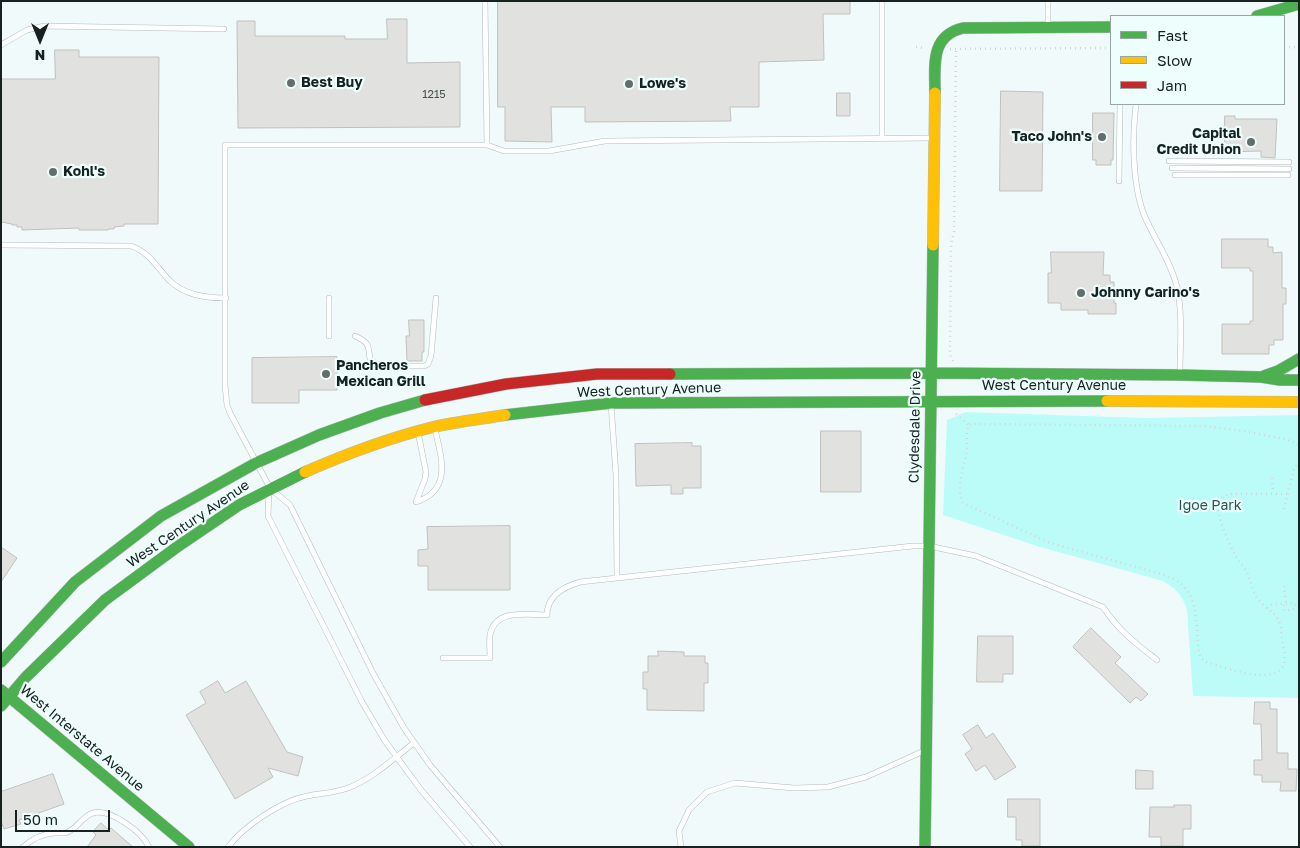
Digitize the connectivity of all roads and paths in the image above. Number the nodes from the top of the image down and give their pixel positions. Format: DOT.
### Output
graph roads {
  1 [pos="485,1"];
  2 [pos="882,1"];
  3 [pos="1048,1"];
  4 [pos="1299,4"];
  5 [pos="1260,15"];
  6 [pos="1110,27"];
  7 [pos="1048,28"];
  8 [pos="224,29"];
  9 [pos="1,45"];
  10 [pos="916,47"];
  11 [pos="1285,47"];
  12 [pos="1299,47"];
  13 [pos="937,48"];
  14 [pos="1110,48"];
  15 [pos="956,49"];
  16 [pos="1120,105"];
  17 [pos="1136,105"];
  18 [pos="882,138"];
  19 [pos="934,138"];
  20 [pos="486,145"];
  21 [pos="1169,161"];
  22 [pos="1289,162"];
  23 [pos="1172,168"];
  24 [pos="1289,169"];
  25 [pos="1175,175"];
  26 [pos="1288,175"];
  27 [pos="1119,181"];
  28 [pos="1,245"];
  29 [pos="226,298"];
  30 [pos="328,298"];
  31 [pos="436,298"];
  32 [pos="328,336"];
  33 [pos="355,336"];
  34 [pos="1299,359"];
  35 [pos="931,373"];
  36 [pos="956,373"];
  37 [pos="1180,375"];
  38 [pos="1261,377"];
  39 [pos="1299,380"];
  40 [pos="931,401"];
  41 [pos="956,401"];
  42 [pos="1299,402"];
  43 [pos="611,403"];
  44 [pos="969,425"];
  45 [pos="434,427"];
  46 [pos="418,431"];
  47 [pos="1299,447"];
  48 [pos="1299,463"];
  49 [pos="256,464"];
  50 [pos="1272,478"];
  51 [pos="270,488"];
  52 [pos="1273,493"];
  53 [pos="1287,494"];
  54 [pos="1284,509"];
  55 [pos="928,546"];
  56 [pos="616,577"];
  57 [pos="1284,586"];
  58 [pos="1286,604"];
  59 [pos="1298,608"];
  60 [pos="1267,609"];
  61 [pos="443,658"];
  62 [pos="1157,660"];
  63 [pos="1,662"];
  64 [pos="4,698"];
  65 [pos="414,743"];
  66 [pos="926,750"];
  67 [pos="396,756"];
  68 [pos="23,847"];
  69 [pos="149,847"];
  70 [pos="189,847"];
  71 [pos="228,847"];
  72 [pos="470,847"];
  73 [pos="500,847"];
  74 [pos="682,847"];
  75 [pos="925,847"];
  1 -- 20 [label="lane"];
  2 -- 18 [label="lane"];
  3 -- 7 [label="lane"];
  4 -- 5 [label="main road"];
  6 -- 7 [label="main road"];
  7 -- 13 [label="main road"];
  8 -- 9 [label="lane"];
  10 -- 13 [label="path"];
  11 -- 12 [label="path"];
  13 -- 15 [label="path"];
  13 -- 19 [label="main road, Clydesdale Drive"];
  14 -- 15 [label="path"];
  15 -- 36 [label="path"];
  16 -- 27 [label="lane"];
  17 -- 37 [label="lane"];
  18 -- 19 [label="lane"];
  18 -- 20 [label="lane"];
  19 -- 35 [label="main road, Clydesdale Drive"];
  20 -- 29 [label="lane"];
  21 -- 22 [label="lane"];
  23 -- 24 [label="lane"];
  25 -- 26 [label="lane"];
  28 -- 29 [label="lane"];
  29 -- 49 [label="lane"];
  30 -- 32 [label="lane"];
  31 -- 33 [label="lane"];
  34 -- 38 [label="main road"];
  35 -- 36 [label="main road, West Century Avenue"];
  35 -- 40 [label="main road, Clydesdale Drive"];
  35 -- 49 [label="main road, West Century Avenue"];
  36 -- 37 [label="main road, West Century Avenue"];
  37 -- 38 [label="main road, West Century Avenue"];
  38 -- 39 [label="main road, West Century Avenue"];
  40 -- 41 [label="main road, West Century Avenue"];
  40 -- 43 [label="main road, West Century Avenue"];
  40 -- 55 [label="main road, Clydesdale Drive"];
  41 -- 42 [label="main road, West Century Avenue"];
  41 -- 44 [label="path"];
  43 -- 45 [label="main road, West Century Avenue"];
  43 -- 56 [label="lane"];
  44 -- 47 [label="path"];
  44 -- 60 [label="path"];
  45 -- 46 [label="main road, West Century Avenue"];
  45 -- 46 [label="lane"];
  46 -- 51 [label="main road, West Century Avenue"];
  48 -- 53 [label="path"];
  49 -- 51 [label="lane"];
  49 -- 63 [label="main road, West Century Avenue"];
  50 -- 52 [label="path"];
  51 -- 64 [label="main road, West Century Avenue"];
  51 -- 65 [label="lane"];
  51 -- 67 [label="lane"];
  52 -- 53 [label="path"];
  52 -- 60 [label="path"];
  53 -- 54 [label="path"];
  55 -- 56 [label="lane"];
  55 -- 62 [label="lane"];
  55 -- 66 [label="main road, Clydesdale Drive"];
  56 -- 61 [label="lane"];
  57 -- 58 [label="path"];
  58 -- 59 [label="path"];
  58 -- 59 [label="path"];
  58 -- 60 [label="path"];
  64 -- 70 [label="main road, West Interstate Avenue"];
  65 -- 67 [label="lane"];
  65 -- 73 [label="lane"];
  66 -- 74 [label="lane"];
  66 -- 75 [label="main road, Clydesdale Drive"];
  67 -- 71 [label="lane"];
  67 -- 72 [label="lane"];
  68 -- 69 [label="lane"];
}
